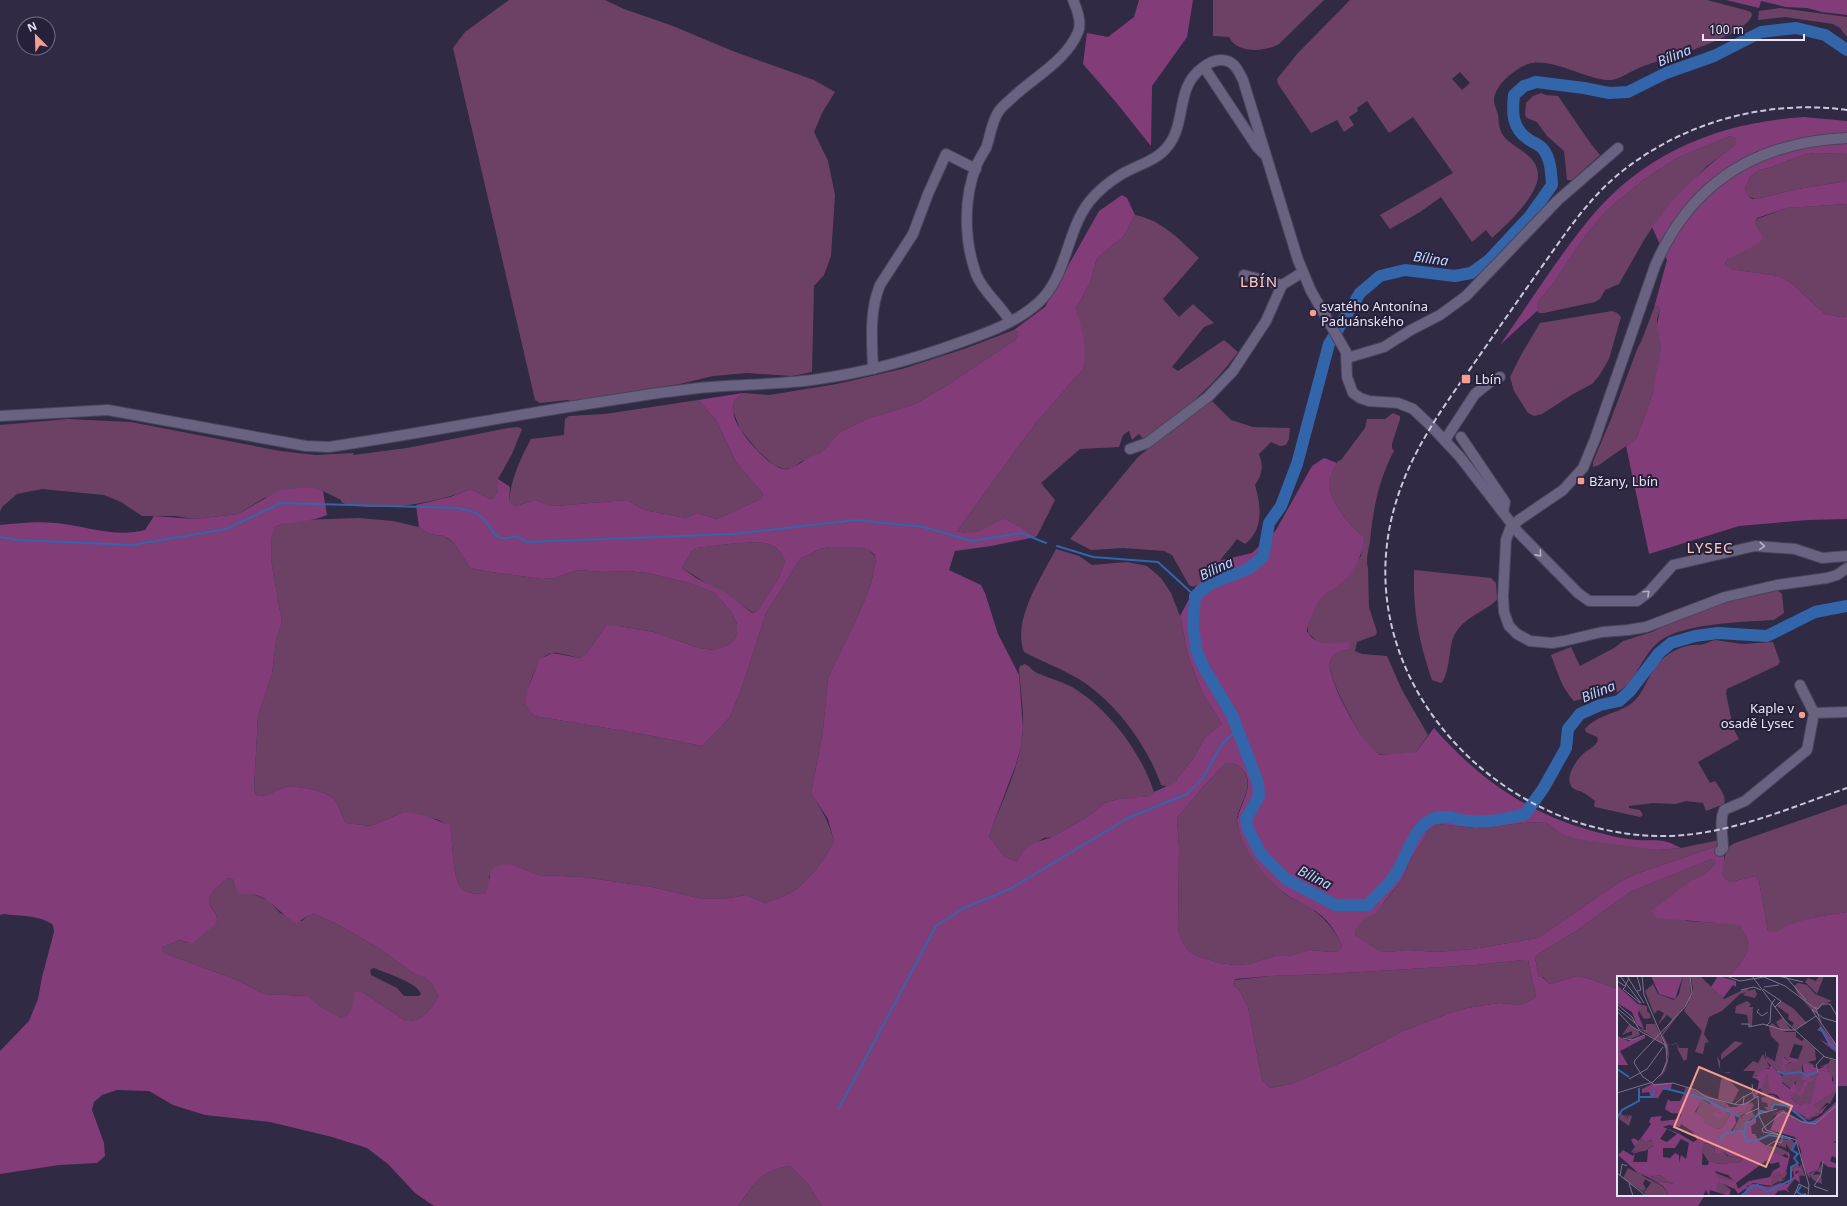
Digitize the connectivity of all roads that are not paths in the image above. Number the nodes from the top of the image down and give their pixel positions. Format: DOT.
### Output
graph roads {
  1 [pos="1073,0"];
  2 [pos="1204,67"];
  3 [pos="1847,138"];
  4 [pos="1618,148"];
  5 [pos="1267,157"];
  6 [pos="976,169"];
  7 [pos="1303,272"];
  8 [pos="1244,275"];
  9 [pos="1282,285"];
  10 [pos="1010,321"];
  11 [pos="1347,358"];
  12 [pos="873,369"];
  13 [pos="1500,378"];
  14 [pos="0,416"];
  15 [pos="1461,437"];
  16 [pos="1445,440"];
  17 [pos="1130,449"];
  18 [pos="1503,512"];
  19 [pos="1513,525"];
  20 [pos="1847,556"];
  21 [pos="1847,568"];
  22 [pos="1800,685"];
  23 [pos="1847,712"];
  24 [pos="1814,713"];
  25 [pos="1720,851"];
  1 -- 6 [label="street"];
  2 -- 5 [label="street"];
  2 -- 5 [label="street"];
  2 -- 10 [label="street"];
  3 -- 19 [label="street"];
  4 -- 11 [label="street"];
  5 -- 7 [label="street"];
  6 -- 10 [label="street"];
  6 -- 12 [label="street"];
  7 -- 9 [label="street"];
  7 -- 11 [label="street"];
  8 -- 9 [label="street"];
  9 -- 17 [label="street"];
  10 -- 12 [label="street"];
  11 -- 16 [label="street"];
  12 -- 14 [label="street"];
  13 -- 16 [label="street"];
  15 -- 18 [label="street"];
  16 -- 18 [label="street"];
  18 -- 19 [label="street"];
  19 -- 20 [label="street, one-way"];
  19 -- 21 [label="street"];
  22 -- 24 [label="street"];
  23 -- 24 [label="street"];
  24 -- 25 [label="street"];
}
